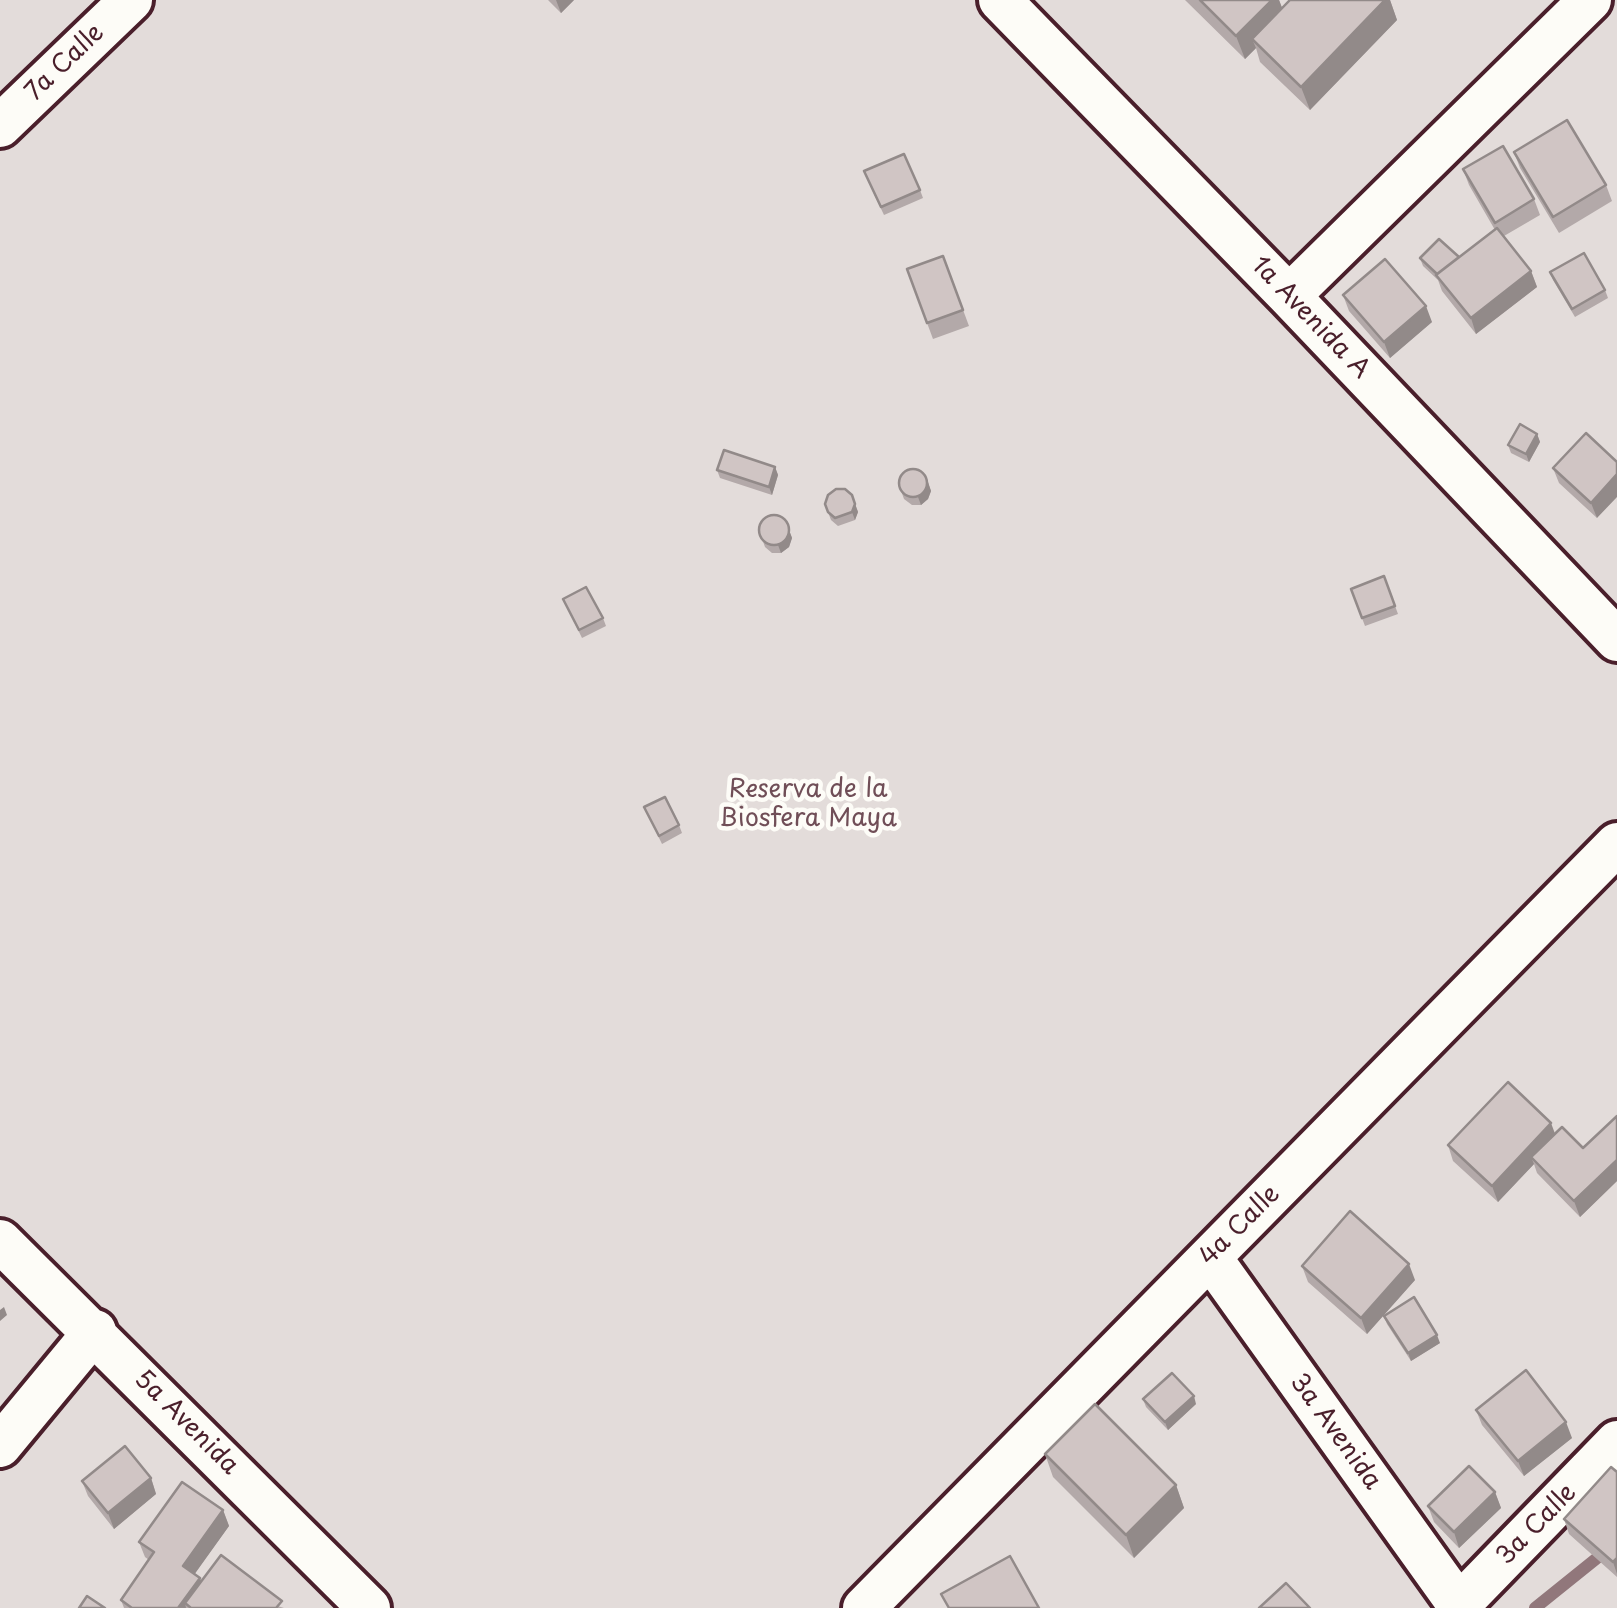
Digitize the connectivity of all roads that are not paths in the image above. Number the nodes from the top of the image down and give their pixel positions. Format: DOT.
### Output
graph roads {
  1 [pos="131,0"];
  2 [pos="1000,0"];
  3 [pos="1590,0"];
  4 [pos="0,126"];
  5 [pos="1289,296"];
  6 [pos="1617,640"];
  7 [pos="1615,849"];
  8 [pos="0,1241"];
  9 [pos="1210,1256"];
  10 [pos="95,1332"];
  11 [pos="1617,1442"];
  12 [pos="0,1446"];
  13 [pos="350,1601"];
  14 [pos="1459,1607"];
  15 [pos="864,1608"];
  1 -- 4 [label="street, 7a Calle"];
  2 -- 5 [label="street, 1a Avenida A"];
  3 -- 5 [label="street"];
  5 -- 6 [label="street, 1a Avenida A"];
  7 -- 9 [label="street, 4a Calle"];
  8 -- 10 [label="street, 5a Avenida"];
  9 -- 14 [label="street, 3a Avenida"];
  9 -- 15 [label="street, 4a Calle"];
  10 -- 12 [label="street"];
  10 -- 13 [label="street, 5a Avenida"];
  11 -- 14 [label="street, 3a Calle"];
}
